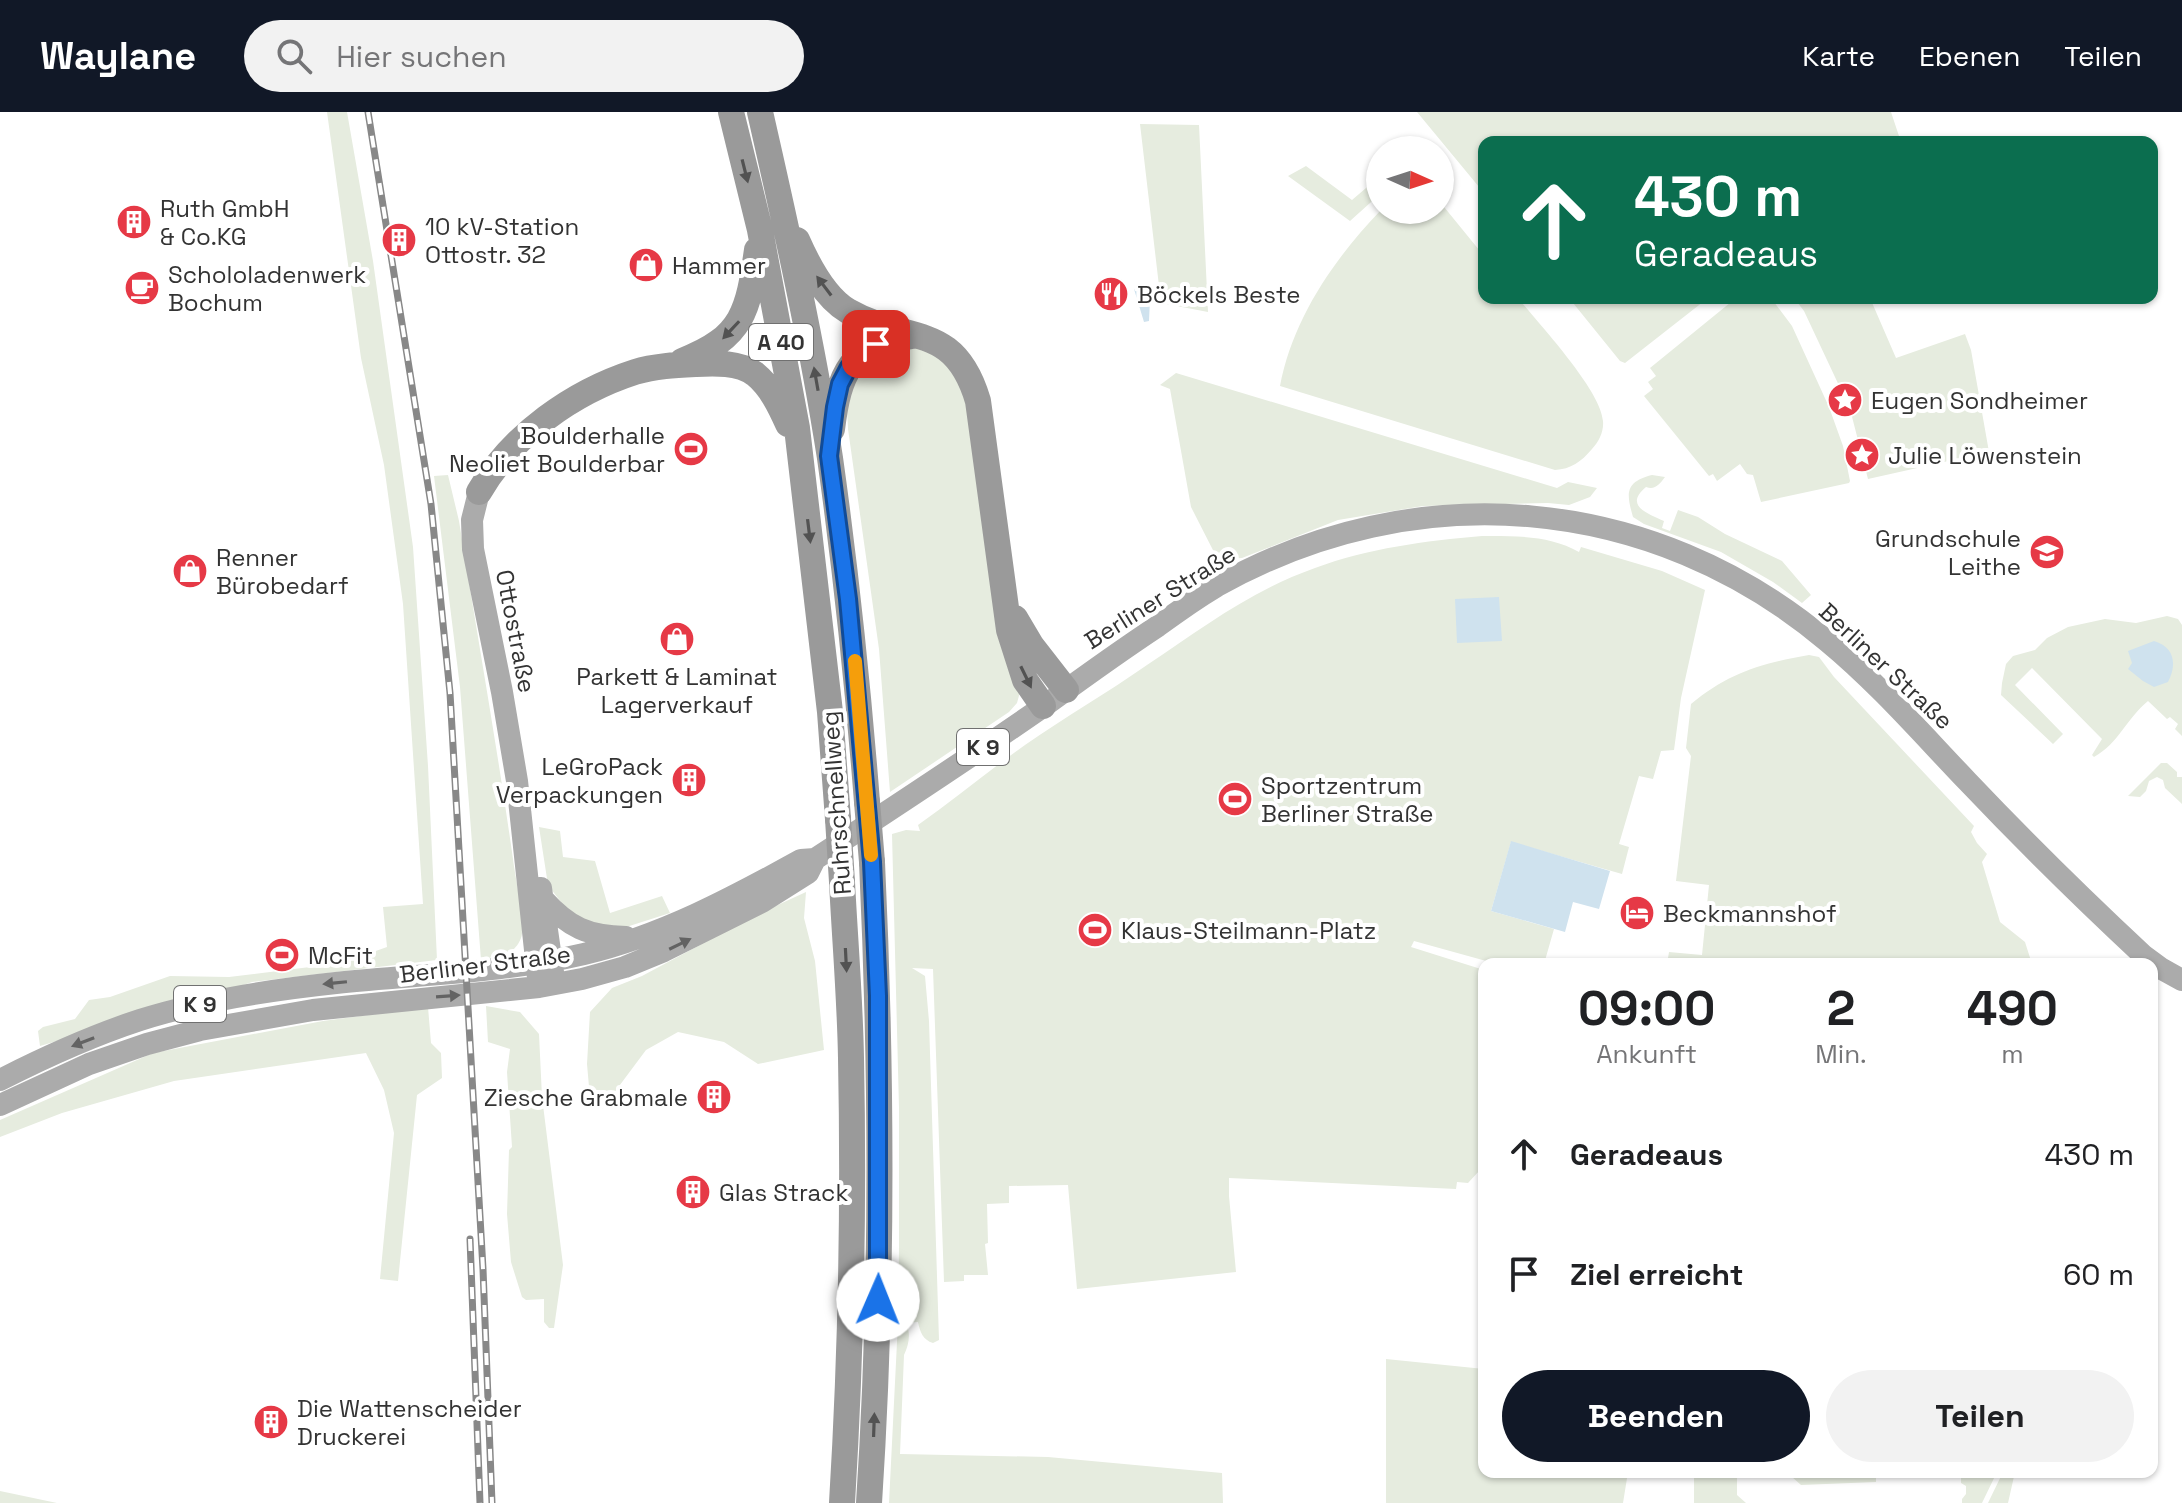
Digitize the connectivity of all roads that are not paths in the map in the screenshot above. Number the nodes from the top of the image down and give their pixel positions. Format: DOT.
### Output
graph roads {
  1 [pos="731,112"];
  2 [pos="760,112"];
  3 [pos="782,205"];
  4 [pos="760,230"];
  5 [pos="914,335"];
  6 [pos="672,365"];
  7 [pos="800,453"];
  8 [pos="829,456"];
  9 [pos="479,492"];
  10 [pos="1004,591"];
  11 [pos="1066,690"];
  12 [pos="1043,706"];
  13 [pos="517,781"];
  14 [pos="815,859"];
  15 [pos="543,899"];
  16 [pos="638,938"];
  17 [pos="2147,958"];
  18 [pos="544,962"];
  19 [pos="2158,966"];
  20 [pos="2182,980"];
  21 [pos="547,985"];
  22 [pos="0,1080"];
  23 [pos="0,1105"];
  24 [pos="842,1503"];
  25 [pos="869,1503"];
  1 -- 4 [label="highway, Ruhrschnellweg / A 40, one-way"];
  2 -- 3 [label="highway, Ruhrschnellweg / A 40"];
  5 -- 3 [label="highway, one-way"];
  8 -- 3 [label="highway, Ruhrschnellweg / A 40, one-way"];
  4 -- 6 [label="highway, one-way"];
  4 -- 7 [label="highway, Ruhrschnellweg / A 40"];
  5 -- 8 [label="highway"];
  5 -- 10 [label="highway"];
  6 -- 7 [label="highway"];
  6 -- 9 [label="highway"];
  7 -- 24 [label="highway, Ruhrschnellweg / A 40, one-way, bridge"];
  25 -- 8 [label="highway, Ruhrschnellweg / A 40, one-way, bridge"];
  9 -- 13 [label="main road, Ottostraße"];
  10 -- 11 [label="highway"];
  10 -- 12 [label="highway, one-way"];
  11 -- 12 [label="main road, Berliner Straße / K 9"];
  11 -- 17 [label="main road, Berliner Straße / K 9"];
  12 -- 14 [label="main road, Berliner Straße / K 9"];
  13 -- 15 [label="main road, Ottostraße"];
  13 -- 18 [label="main road, Ottostraße"];
  14 -- 16 [label="main road, Berliner Straße / K 9"];
  21 -- 14 [label="main road, Berliner Straße / K 9, one-way"];
  15 -- 16 [label="main road"];
  15 -- 18 [label="main road, Ottostraße"];
  16 -- 18 [label="main road, Berliner Straße / K 9"];
  18 -- 21 [label="main road, Ottostraße"];
  18 -- 22 [label="main road, Berliner Straße / K 9, one-way"];
  19 -- 20 [label="main road, Berliner Straße / K 9"];
  23 -- 21 [label="main road, Berliner Straße / K 9, one-way"];
}
